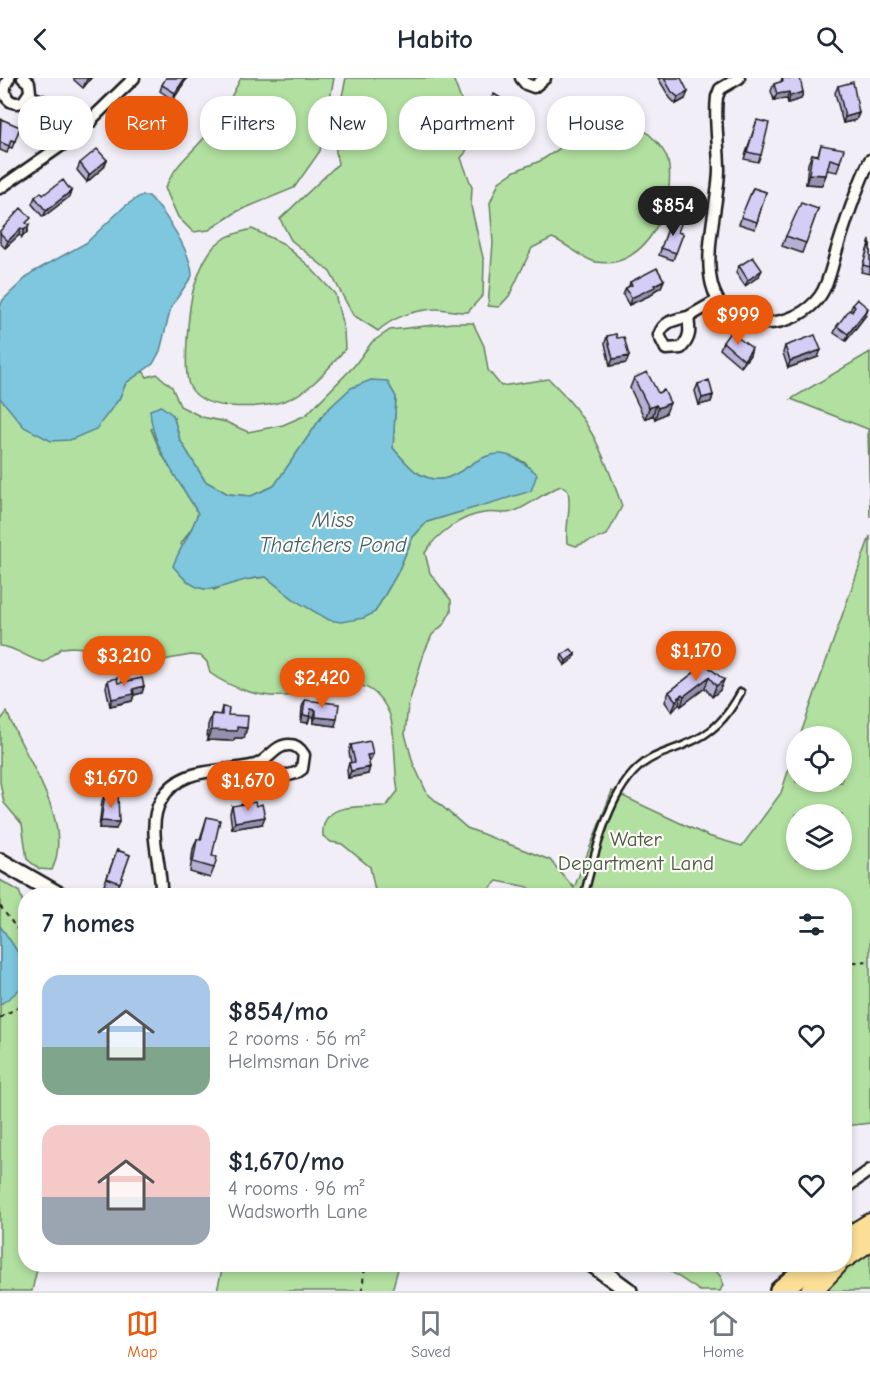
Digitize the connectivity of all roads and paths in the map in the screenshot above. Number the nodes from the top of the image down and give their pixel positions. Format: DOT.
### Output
graph roads {
  1 [pos="9,78"];
  2 [pos="23,78"];
  3 [pos="134,78"];
  4 [pos="521,78"];
  5 [pos="545,78"];
  6 [pos="739,78"];
  7 [pos="720,82"];
  8 [pos="29,96"];
  9 [pos="18,103"];
  10 [pos="93,120"];
  11 [pos="52,150"];
  12 [pos="870,160"];
  13 [pos="0,188"];
  14 [pos="718,300"];
  15 [pos="688,317"];
  16 [pos="741,692"];
  17 [pos="258,765"];
  18 [pos="0,861"];
  19 [pos="47,888"];
  20 [pos="161,888"];
  21 [pos="586,888"];
  22 [pos="0,906"];
  23 [pos="18,930"];
  24 [pos="870,961"];
  25 [pos="852,962"];
  26 [pos="18,1007"];
  27 [pos="0,1018"];
  28 [pos="870,1170"];
  29 [pos="852,1183"];
  30 [pos="870,1224"];
  31 [pos="852,1235"];
  32 [pos="870,1240"];
  33 [pos="852,1252"];
  34 [pos="365,1272"];
  35 [pos="603,1272"];
  36 [pos="803,1272"];
  37 [pos="829,1272"];
  38 [pos="363,1291"];
  39 [pos="629,1291"];
  40 [pos="780,1291"];
  41 [pos="811,1291"];
  1 -- 9 [label="street"];
  2 -- 8 [label="street"];
  3 -- 10 [label="street"];
  4 -- 5 [label="street"];
  6 -- 7 [label="street"];
  7 -- 14 [label="street"];
  11 -- 13 [label="street"];
  12 -- 14 [label="street"];
  14 -- 15 [label="street"];
  16 -- 21 [label="lane"];
  17 -- 20 [label="street"];
  18 -- 19 [label="main road"];
  22 -- 23 [label="path"];
  24 -- 25 [label="path"];
  26 -- 27 [label="path"];
  28 -- 29 [label="street"];
  30 -- 31 [label="highway"];
  32 -- 33 [label="highway"];
  34 -- 38 [label="path"];
  35 -- 39 [label="main road"];
  36 -- 40 [label="highway"];
  37 -- 41 [label="highway"];
}
